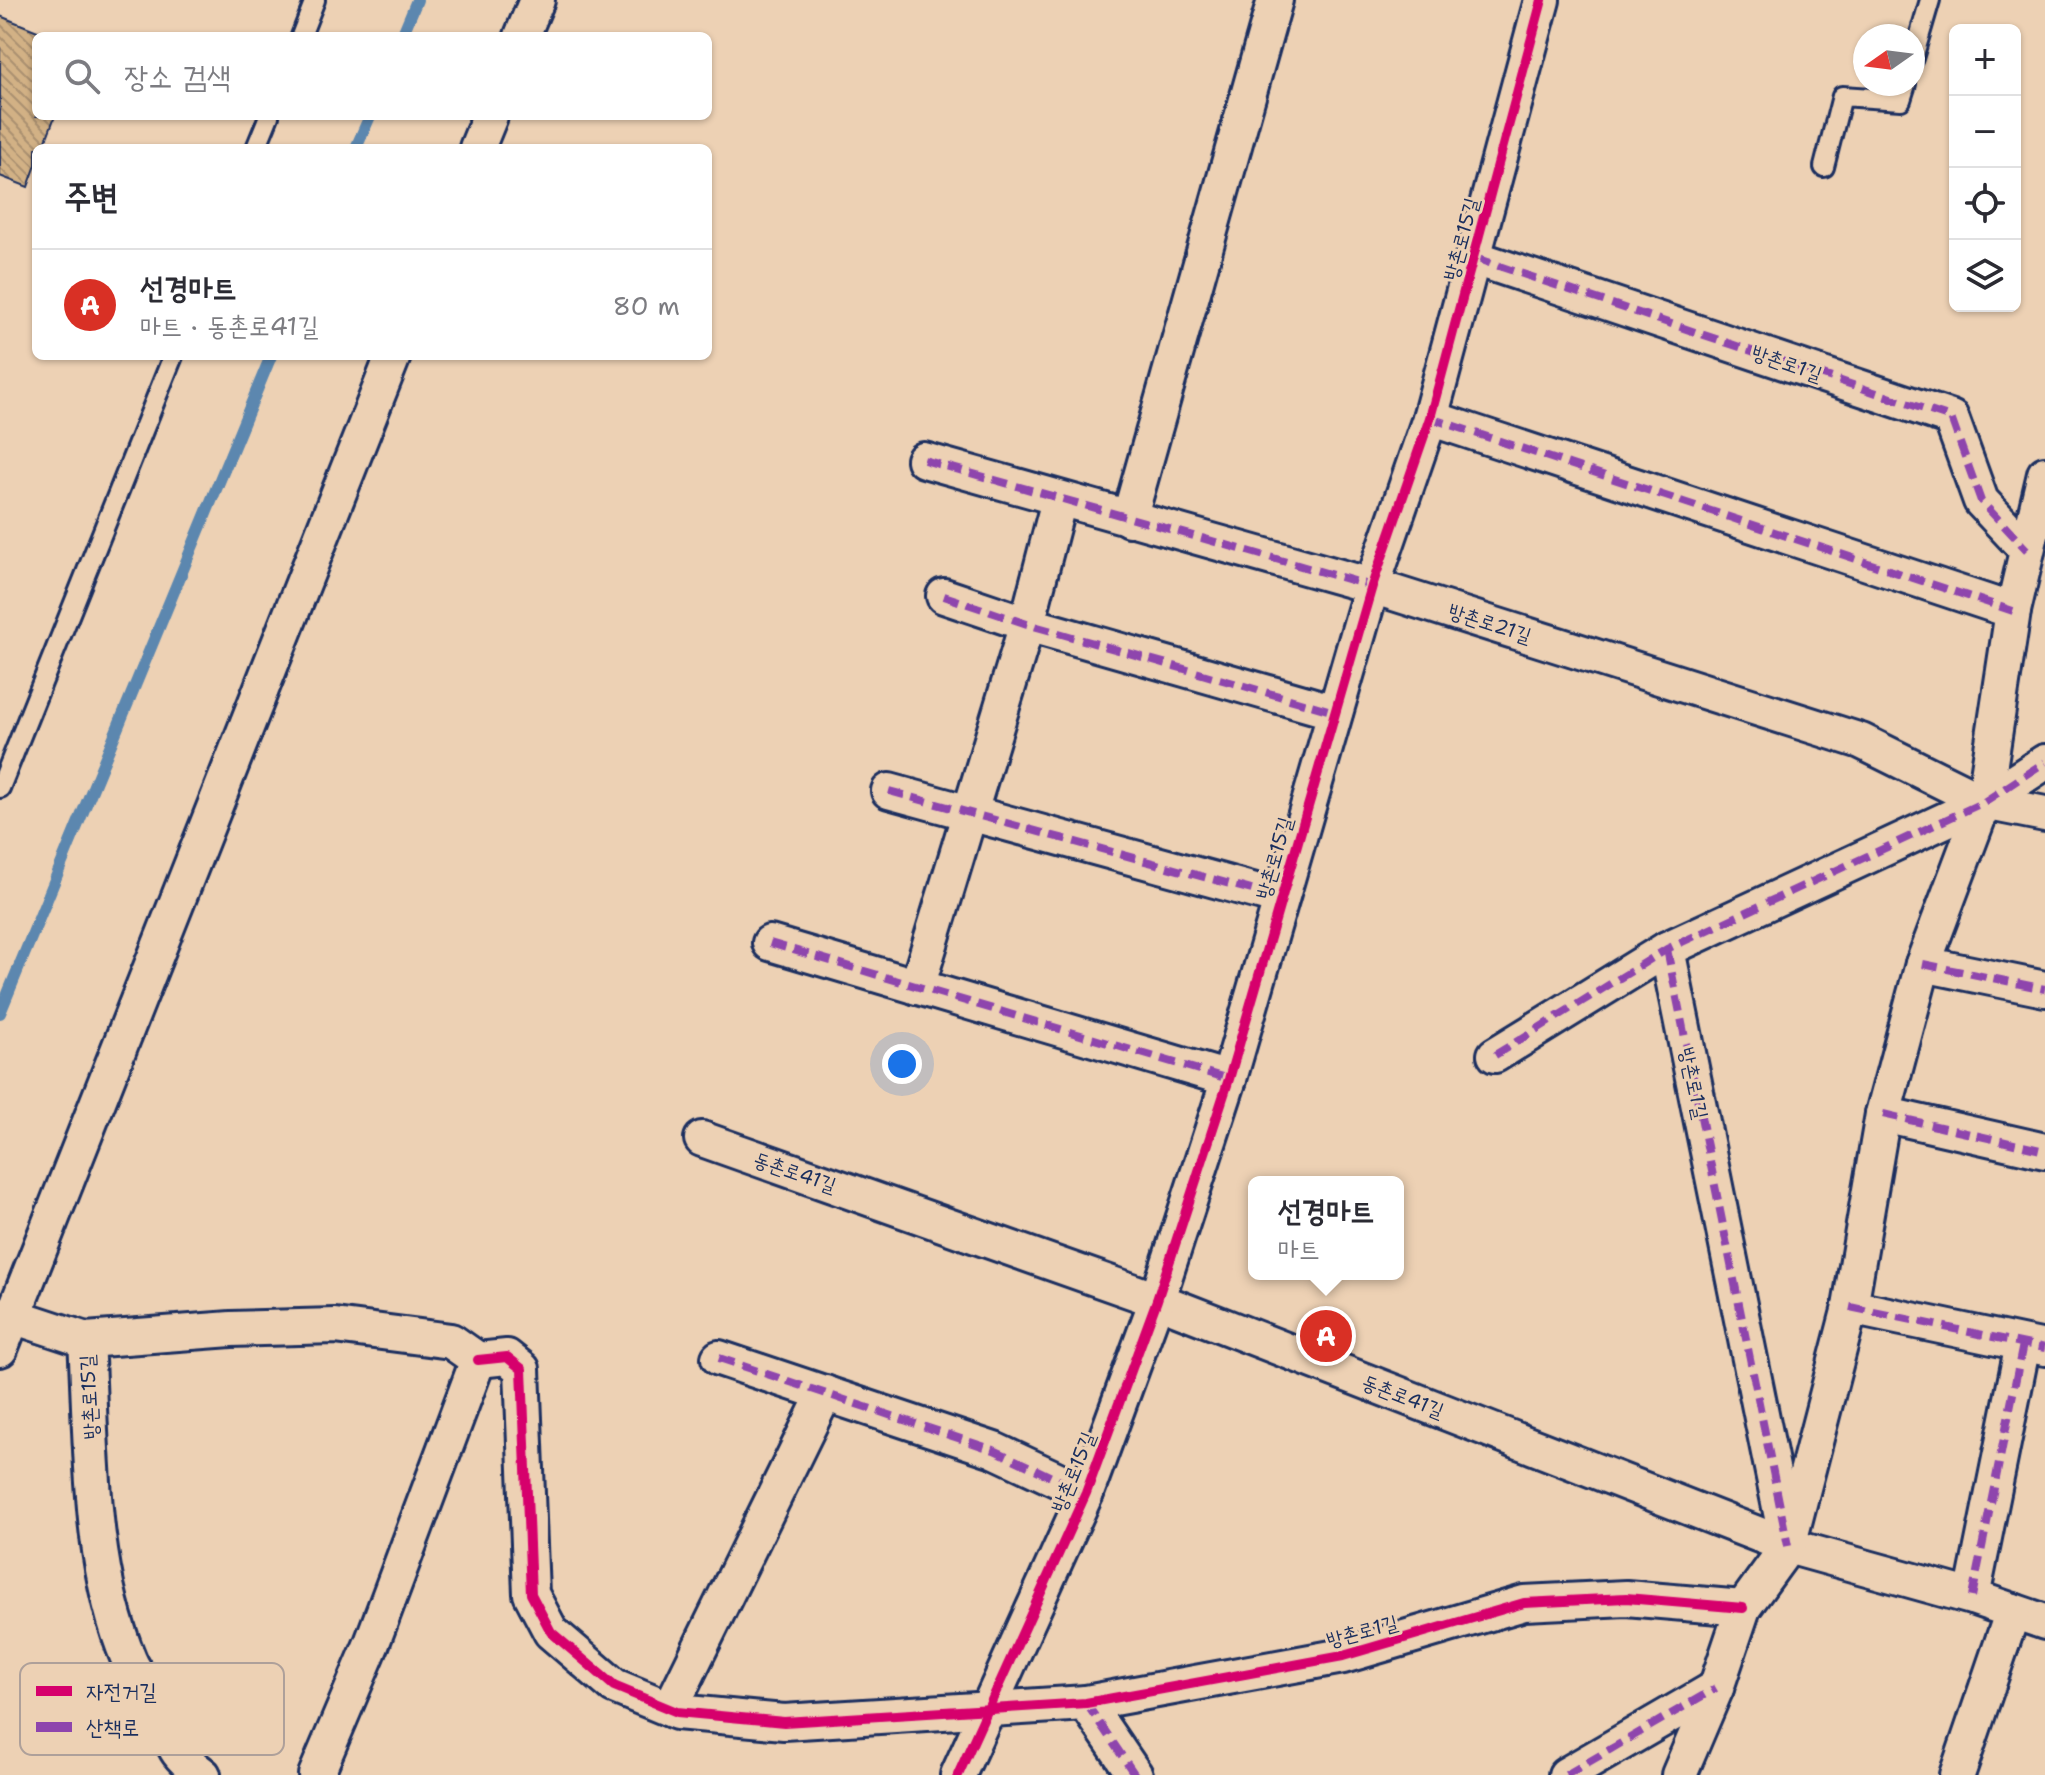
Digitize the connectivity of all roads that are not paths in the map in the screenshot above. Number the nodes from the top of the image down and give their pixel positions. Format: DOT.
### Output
graph roads {
  1 [pos="315,0"];
  2 [pos="537,0"];
  3 [pos="1275,0"];
  4 [pos="1542,0"];
  5 [pos="1930,0"];
  6 [pos="1923,24"];
  7 [pos="303,32"];
  8 [pos="524,32"];
  9 [pos="1902,96"];
  10 [pos="267,120"];
  11 [pos="488,120"];
  12 [pos="258,144"];
  13 [pos="479,144"];
  14 [pos="1824,167"];
  15 [pos="1475,258"];
  16 [pos="171,360"];
  17 [pos="391,360"];
  18 [pos="1430,418"];
  19 [pos="924,460"];
  20 [pos="2045,474"];
  21 [pos="1059,500"];
  22 [pos="1129,519"];
  23 [pos="2027,550"];
  24 [pos="1372,586"];
  25 [pos="944,596"];
  26 [pos="2013,611"];
  27 [pos="1027,624"];
  28 [pos="1335,712"];
  29 [pos="2045,762"];
  30 [pos="0,788"];
  31 [pos="889,791"];
  32 [pos="1984,802"];
  33 [pos="967,812"];
  34 [pos="2045,814"];
  35 [pos="1281,898"];
  36 [pos="770,943"];
  37 [pos="1667,949"];
  38 [pos="1923,964"];
  39 [pos="917,987"];
  40 [pos="2045,989"];
  41 [pos="1495,1055"];
  42 [pos="1229,1079"];
  43 [pos="1883,1114"];
  44 [pos="702,1139"];
  45 [pos="2045,1151"];
  46 [pos="1157,1300"];
  47 [pos="1850,1307"];
  48 [pos="13,1316"];
  49 [pos="86,1340"];
  50 [pos="2034,1346"];
  51 [pos="0,1349"];
  52 [pos="719,1358"];
  53 [pos="478,1360"];
  54 [pos="825,1393"];
  55 [pos="1086,1493"];
  56 [pos="1788,1546"];
  57 [pos="1972,1597"];
  58 [pos="1743,1608"];
  59 [pos="2013,1611"];
  60 [pos="2045,1622"];
  61 [pos="131,1663"];
  62 [pos="1716,1688"];
  63 [pos="1086,1703"];
  64 [pos="670,1709"];
  65 [pos="989,1709"];
  66 [pos="177,1755"];
  67 [pos="203,1775"];
  68 [pos="316,1775"];
  69 [pos="958,1775"];
  70 [pos="1135,1775"];
  71 [pos="1566,1775"];
  72 [pos="1679,1775"];
  73 [pos="1957,1775"];
  1 -- 7 [label="lane"];
  2 -- 8 [label="street"];
  3 -- 22 [label="street"];
  4 -- 15 [label="street, 방촌로15길"];
  5 -- 6 [label="lane"];
  9 -- 14 [label="lane"];
  10 -- 12 [label="lane"];
  11 -- 13 [label="street"];
  15 -- 18 [label="street, 방촌로15길"];
  15 -- 23 [label="street, 방촌로1길"];
  16 -- 30 [label="lane"];
  17 -- 48 [label="street"];
  18 -- 24 [label="street, 방촌로15길"];
  18 -- 26 [label="street"];
  19 -- 21 [label="street, 방촌로21길"];
  20 -- 23 [label="street"];
  21 -- 22 [label="street, 방촌로21길"];
  21 -- 27 [label="street"];
  22 -- 24 [label="street, 방촌로21길"];
  23 -- 26 [label="street"];
  24 -- 28 [label="street, 방촌로15길"];
  24 -- 32 [label="street, 방촌로21길"];
  25 -- 27 [label="street"];
  26 -- 32 [label="street"];
  27 -- 28 [label="street"];
  27 -- 33 [label="street"];
  28 -- 35 [label="street, 방촌로15길"];
  29 -- 32 [label="street"];
  31 -- 33 [label="street, 방촌로15길"];
  32 -- 34 [label="street, 방촌로21길"];
  32 -- 37 [label="street"];
  32 -- 38 [label="street"];
  33 -- 35 [label="street, 방촌로15길"];
  33 -- 39 [label="street"];
  35 -- 42 [label="street, 방촌로15길"];
  36 -- 39 [label="street"];
  37 -- 41 [label="street"];
  37 -- 56 [label="street, 방촌로1길"];
  38 -- 40 [label="street"];
  38 -- 43 [label="street"];
  39 -- 42 [label="street"];
  42 -- 46 [label="street, 방촌로15길"];
  43 -- 45 [label="street"];
  43 -- 47 [label="street"];
  44 -- 46 [label="street, 동촌로41길"];
  46 -- 55 [label="street, 방촌로15길"];
  46 -- 56 [label="street, 동촌로41길"];
  47 -- 50 [label="street"];
  47 -- 56 [label="street"];
  48 -- 49 [label="street"];
  48 -- 51 [label="street"];
  49 -- 53 [label="street, 방촌로15길"];
  49 -- 61 [label="street, 방촌로15길"];
  50 -- 57 [label="street"];
  52 -- 54 [label="street, 방촌로15길"];
  53 -- 64 [label="street, 방촌로15길"];
  53 -- 68 [label="street"];
  54 -- 55 [label="street, 방촌로15길"];
  54 -- 64 [label="street"];
  55 -- 65 [label="street, 방촌로15길"];
  56 -- 57 [label="street, 동촌로41길"];
  56 -- 58 [label="street"];
  57 -- 59 [label="street, 동촌로41길"];
  58 -- 62 [label="street"];
  58 -- 63 [label="street, 방촌로1길"];
  59 -- 60 [label="street, 동촌로41길"];
  59 -- 73 [label="street"];
  62 -- 71 [label="street"];
  62 -- 72 [label="street"];
  63 -- 65 [label="street, 방촌로1길"];
  63 -- 70 [label="street"];
  64 -- 65 [label="street, 방촌로15길"];
  65 -- 69 [label="street, 방촌로15길"];
  66 -- 67 [label="street, 방촌로15길"];
}
